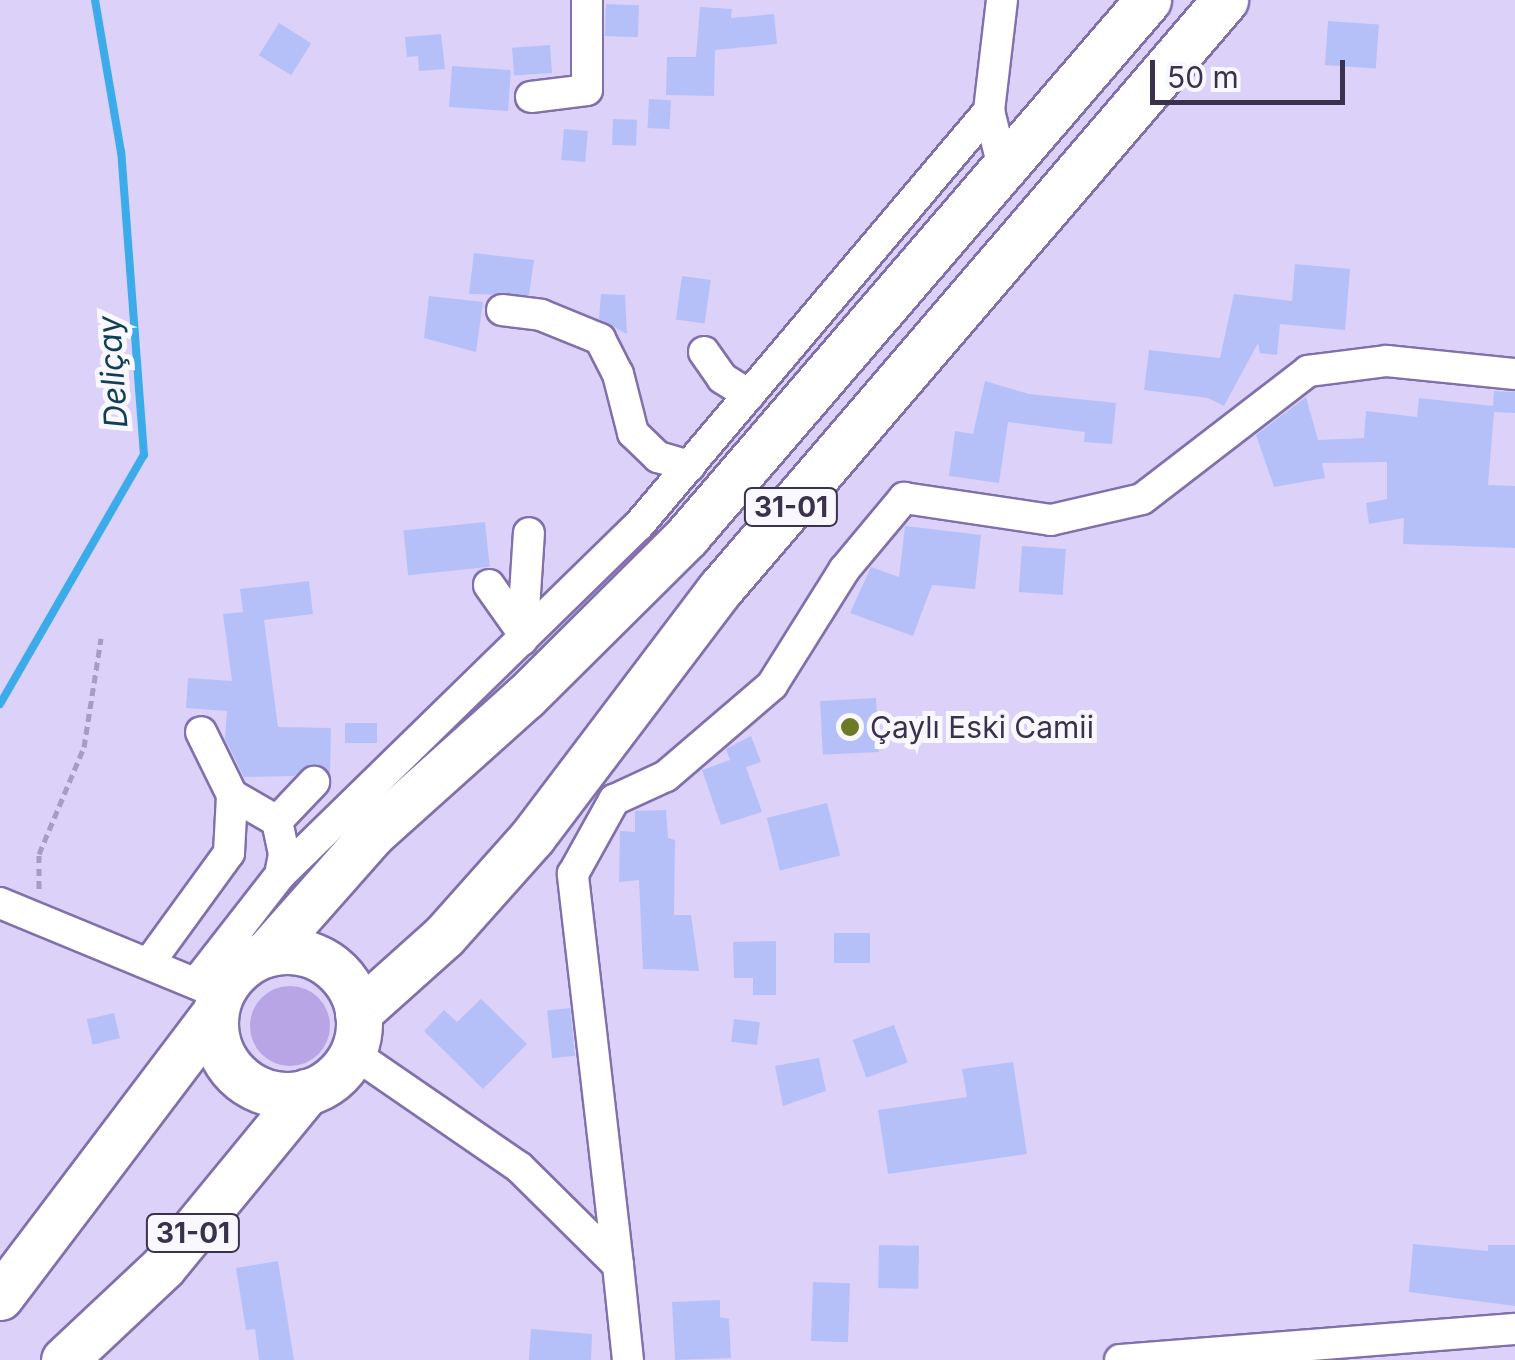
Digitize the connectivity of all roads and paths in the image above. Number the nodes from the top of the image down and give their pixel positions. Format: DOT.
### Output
graph roads {
  1 [pos="587,0"];
  2 [pos="1002,0"];
  3 [pos="1148,0"];
  4 [pos="1225,0"];
  5 [pos="531,97"];
  6 [pos="990,111"];
  7 [pos="1002,163"];
  8 [pos="502,310"];
  9 [pos="704,352"];
  10 [pos="1515,374"];
  11 [pos="749,395"];
  12 [pos="690,466"];
  13 [pos="529,532"];
  14 [pos="489,585"];
  15 [pos="521,634"];
  16 [pos="101,638"];
  17 [pos="201,732"];
  18 [pos="314,782"];
  19 [pos="232,795"];
  20 [pos="277,822"];
  21 [pos="280,875"];
  22 [pos="0,903"];
  23 [pos="40,915"];
  24 [pos="266,954"];
  25 [pos="149,962"];
  26 [pos="211,997"];
  27 [pos="356,1033"];
  28 [pos="307,1092"];
  29 [pos="618,1265"];
  30 [pos="0,1298"];
  31 [pos="1515,1329"];
  32 [pos="64,1360"];
  33 [pos="628,1360"];
  34 [pos="1120,1360"];
  1 -- 5 [label="street"];
  2 -- 6 [label="street"];
  3 -- 7 [label="highway, 31-01"];
  4 -- 27 [label="highway, 31-01"];
  6 -- 7 [label="street"];
  6 -- 11 [label="street"];
  7 -- 24 [label="highway, 31-01"];
  8 -- 12 [label="street"];
  9 -- 11 [label="street"];
  10 -- 29 [label="street"];
  11 -- 12 [label="street"];
  12 -- 15 [label="street"];
  13 -- 15 [label="street"];
  14 -- 15 [label="street"];
  15 -- 21 [label="street"];
  16 -- 23 [label="path"];
  17 -- 19 [label="street"];
  18 -- 20 [label="street"];
  19 -- 20 [label="street"];
  19 -- 25 [label="street"];
  20 -- 21 [label="street"];
  21 -- 26 [label="street"];
  22 -- 23 [label="street"];
  23 -- 25 [label="street"];
  24 -- 26 [label="highway"];
  24 -- 27 [label="highway"];
  25 -- 26 [label="street"];
  26 -- 28 [label="highway"];
  26 -- 30 [label="highway"];
  27 -- 28 [label="highway"];
  27 -- 29 [label="street"];
  28 -- 32 [label="highway, 31-01"];
  29 -- 33 [label="street"];
  31 -- 34 [label="street"];
}
